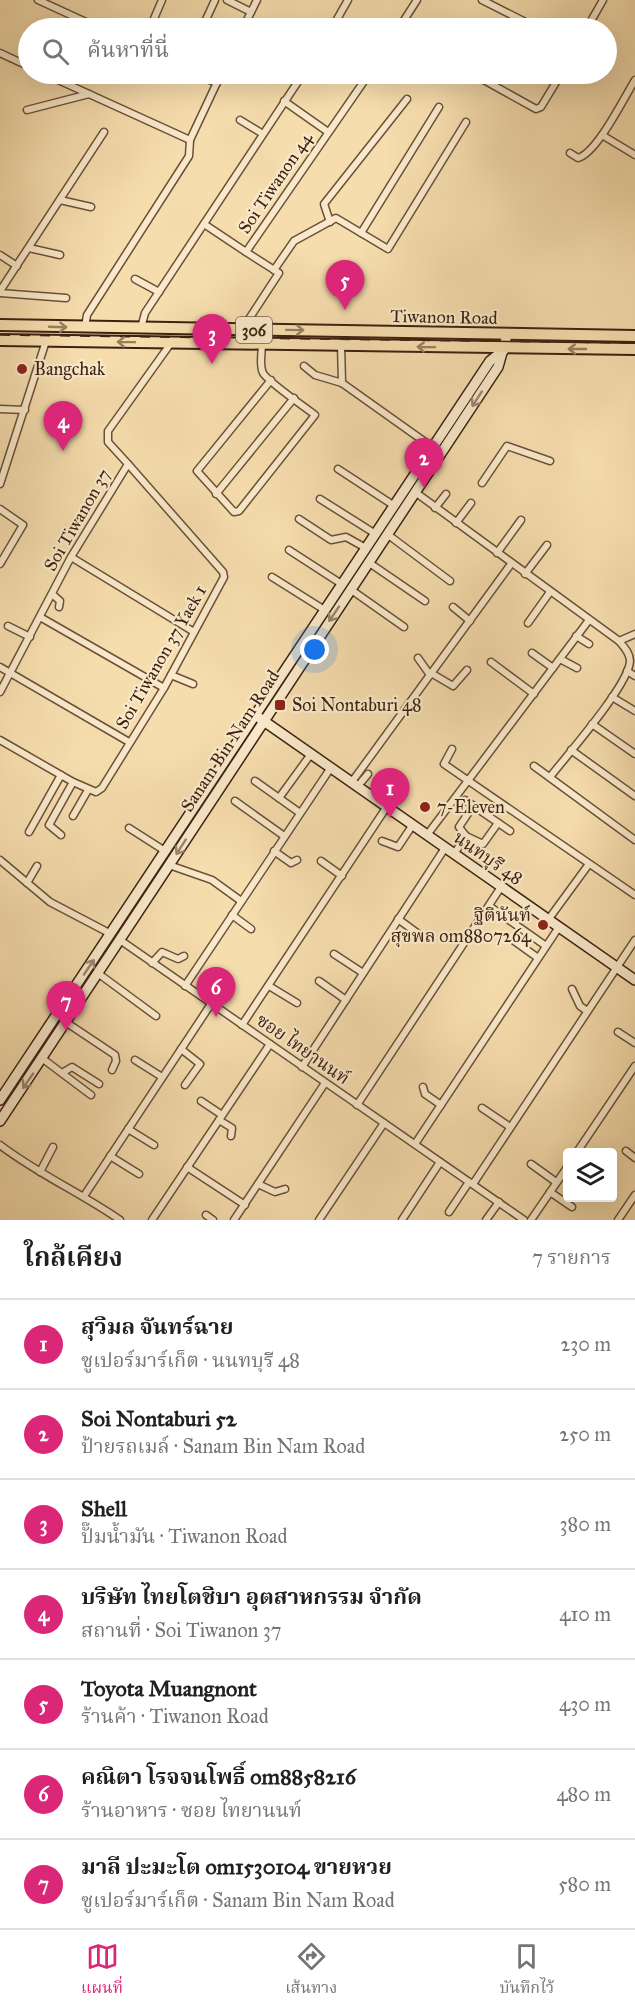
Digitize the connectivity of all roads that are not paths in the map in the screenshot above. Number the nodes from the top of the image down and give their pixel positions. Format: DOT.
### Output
graph roads {
  1 [pos="38,0"];
  2 [pos="162,0"];
  3 [pos="214,0"];
  4 [pos="227,0"];
  5 [pos="257,0"];
  6 [pos="417,0"];
  7 [pos="482,0"];
  8 [pos="603,0"];
  9 [pos="345,1"];
  10 [pos="251,12"];
  11 [pos="77,18"];
  12 [pos="154,18"];
  13 [pos="206,18"];
  14 [pos="248,18"];
  15 [pos="337,18"];
  16 [pos="405,18"];
  17 [pos="517,18"];
  18 [pos="593,18"];
  19 [pos="0,53"];
  20 [pos="18,61"];
  21 [pos="635,80"];
  22 [pos="68,84"];
  23 [pos="217,84"];
  24 [pos="296,84"];
  25 [pos="362,84"];
  26 [pos="490,84"];
  27 [pos="555,84"];
  28 [pos="90,94"];
  29 [pos="407,99"];
  30 [pos="284,101"];
  31 [pos="439,107"];
  32 [pos="27,110"];
  33 [pos="240,120"];
  34 [pos="466,122"];
  35 [pos="104,132"];
  36 [pos="328,132"];
  37 [pos="263,134"];
  38 [pos="602,135"];
  39 [pos="190,140"];
  40 [pos="570,153"];
  41 [pos="635,155"];
  42 [pos="60,200"];
  43 [pos="91,207"];
  44 [pos="330,222"];
  45 [pos="204,224"];
  46 [pos="361,233"];
  47 [pos="29,248"];
  48 [pos="246,252"];
  49 [pos="0,255"];
  50 [pos="60,255"];
  51 [pos="17,266"];
  52 [pos="273,270"];
  53 [pos="135,279"];
  54 [pos="0,292"];
  55 [pos="159,292"];
  56 [pos="66,297"];
  57 [pos="0,325"];
  58 [pos="85,327"];
  59 [pos="141,328"];
  60 [pos="159,329"];
  61 [pos="246,330"];
  62 [pos="507,334"];
  63 [pos="635,336"];
  64 [pos="0,340"];
  65 [pos="46,341"];
  66 [pos="158,342"];
  67 [pos="171,342"];
  68 [pos="262,344"];
  69 [pos="341,345"];
  70 [pos="506,349"];
  71 [pos="635,349"];
  72 [pos="304,366"];
  73 [pos="271,380"];
  74 [pos="342,383"];
  75 [pos="294,398"];
  76 [pos="0,409"];
  77 [pos="26,410"];
  78 [pos="432,447"];
  79 [pos="550,461"];
  80 [pos="128,464"];
  81 [pos="338,469"];
  82 [pos="482,483"];
  83 [pos="0,484"];
  84 [pos="415,492"];
  85 [pos="216,494"];
  86 [pos="446,494"];
  87 [pos="320,498"];
  88 [pos="471,503"];
  89 [pos="393,505"];
  90 [pos="435,508"];
  91 [pos="0,509"];
  92 [pos="299,519"];
  93 [pos="521,520"];
  94 [pos="456,523"];
  95 [pos="374,533"];
  96 [pos="387,534"];
  97 [pos="547,545"];
  98 [pos="364,548"];
  99 [pos="288,550"];
  100 [pos="497,553"];
  101 [pos="71,557"];
  102 [pos="368,562"];
  103 [pos="0,564"];
  104 [pos="511,564"];
  105 [pos="525,574"];
  106 [pos="272,577"];
  107 [pos="450,581"];
  108 [pos="340,583"];
  109 [pos="350,589"];
  110 [pos="550,592"];
  111 [pos="52,594"];
  112 [pos="425,601"];
  113 [pos="59,607"];
  114 [pos="453,607"];
  115 [pos="323,609"];
  116 [pos="40,617"];
  117 [pos="589,620"];
  118 [pos="470,621"];
  119 [pos="528,623"];
  120 [pos="8,626"];
  121 [pos="404,627"];
  122 [pos="194,632"];
  123 [pos="635,634"];
  124 [pos="576,636"];
  125 [pos="30,637"];
  126 [pos="619,641"];
  127 [pos="589,644"];
  128 [pos="531,653"];
  129 [pos="418,658"];
  130 [pos="560,659"];
  131 [pos="491,662"];
  132 [pos="0,667"];
  133 [pos="553,668"];
  134 [pos="577,668"];
  135 [pos="467,670"];
  136 [pos="627,671"];
  137 [pos="11,674"];
  138 [pos="431,674"];
  139 [pos="171,675"];
  140 [pos="635,676"];
  141 [pos="193,684"];
  142 [pos="164,688"];
  143 [pos="0,692"];
  144 [pos="534,694"];
  145 [pos="612,697"];
  146 [pos="635,711"];
  147 [pos="255,714"];
  148 [pos="263,720"];
  149 [pos="592,724"];
  150 [pos="0,740"];
  151 [pos="129,742"];
  152 [pos="452,749"];
  153 [pos="571,750"];
  154 [pos="311,754"];
  155 [pos="635,754"];
  156 [pos="534,766"];
  157 [pos="330,769"];
  158 [pos="368,774"];
  159 [pos="61,775"];
  160 [pos="550,777"];
  161 [pos="469,780"];
  162 [pos="255,781"];
  163 [pos="73,782"];
  164 [pos="354,785"];
  165 [pos="88,790"];
  166 [pos="635,796"];
  167 [pos="279,798"];
  168 [pos="465,800"];
  169 [pos="235,801"];
  170 [pos="473,806"];
  171 [pos="386,808"];
  172 [pos="300,813"];
  173 [pos="73,816"];
  174 [pos="498,823"];
  175 [pos="412,826"];
  176 [pos="129,828"];
  177 [pos="510,831"];
  178 [pos="29,832"];
  179 [pos="61,835"];
  180 [pos="427,835"];
  181 [pos="284,836"];
  182 [pos="466,836"];
  183 [pos="635,840"];
  184 [pos="382,841"];
  185 [pos="445,848"];
  186 [pos="165,851"];
  187 [pos="273,851"];
  188 [pos="454,854"];
  189 [pos="0,860"];
  190 [pos="297,860"];
  191 [pos="321,861"];
  192 [pos="589,864"];
  193 [pos="169,865"];
  194 [pos="37,866"];
  195 [pos="342,876"];
  196 [pos="27,883"];
  197 [pos="501,887"];
  198 [pos="635,895"];
  199 [pos="241,901"];
  200 [pos="489,906"];
  201 [pos="232,915"];
  202 [pos="398,919"];
  203 [pos="548,920"];
  204 [pos="559,927"];
  205 [pos="251,929"];
  206 [pos="111,934"];
  207 [pos="424,938"];
  208 [pos="120,940"];
  209 [pos="513,940"];
  210 [pos="635,940"];
  211 [pos="546,946"];
  212 [pos="334,954"];
  213 [pos="184,956"];
  214 [pos="538,958"];
  215 [pos="152,963"];
  216 [pos="616,968"];
  217 [pos="363,973"];
  218 [pos="99,974"];
  219 [pos="635,980"];
  220 [pos="319,981"];
  221 [pos="185,986"];
  222 [pos="269,986"];
  223 [pos="572,989"];
  224 [pos="346,1000"];
  225 [pos="297,1003"];
  226 [pos="211,1004"];
  227 [pos="588,1011"];
  228 [pos="156,1016"];
  229 [pos="67,1023"];
  230 [pos="242,1026"];
  231 [pos="618,1032"];
  232 [pos="41,1037"];
  233 [pos="635,1043"];
  234 [pos="270,1044"];
  235 [pos="53,1045"];
  236 [pos="181,1049"];
  237 [pos="43,1059"];
  238 [pos="135,1060"];
  239 [pos="302,1066"];
  240 [pos="635,1066"];
  241 [pos="112,1070"];
  242 [pos="62,1073"];
  243 [pos="162,1077"];
  244 [pos="325,1083"];
  245 [pos="99,1084"];
  246 [pos="185,1085"];
  247 [pos="423,1087"];
  248 [pos="91,1095"];
  249 [pos="0,1100"];
  250 [pos="201,1101"];
  251 [pos="357,1105"];
  252 [pos="441,1105"];
  253 [pos="482,1108"];
  254 [pos="220,1118"];
  255 [pos="0,1121"];
  256 [pos="384,1123"];
  257 [pos="510,1127"];
  258 [pos="128,1129"];
  259 [pos="231,1136"];
  260 [pos="415,1144"];
  261 [pos="0,1145"];
  262 [pos="154,1145"];
  263 [pos="53,1147"];
  264 [pos="579,1148"];
  265 [pos="626,1152"];
  266 [pos="110,1156"];
  267 [pos="635,1158"];
  268 [pos="440,1162"];
  269 [pos="531,1164"];
  270 [pos="188,1167"];
  271 [pos="40,1172"];
  272 [pos="563,1172"];
  273 [pos="139,1174"];
  274 [pos="556,1182"];
  275 [pos="471,1183"];
  276 [pos="258,1184"];
  277 [pos="285,1190"];
  278 [pos="550,1192"];
  279 [pos="635,1195"];
  280 [pos="84,1196"];
  281 [pos="499,1202"];
  282 [pos="245,1205"];
  283 [pos="572,1207"];
  284 [pos="449,1212"];
  285 [pos="206,1215"];
  286 [pos="120,1220"];
  287 [pos="152,1220"];
  288 [pos="213,1220"];
  289 [pos="234,1220"];
  290 [pos="320,1220"];
  291 [pos="402,1220"];
  292 [pos="486,1220"];
  293 [pos="524,1220"];
  294 [pos="531,1220"];
  295 [pos="618,1220"];
  1 -- 11 [label="street"];
  2 -- 12 [label="street"];
  3 -- 13 [label="street"];
  4 -- 10 [label="street"];
  5 -- 10 [label="street"];
  6 -- 16 [label="street"];
  7 -- 17 [label="street"];
  8 -- 18 [label="street"];
  9 -- 15 [label="street"];
  10 -- 14 [label="street"];
  19 -- 20 [label="street"];
  21 -- 38 [label="street"];
  22 -- 28 [label="street"];
  23 -- 39 [label="street"];
  24 -- 30 [label="street"];
  25 -- 36 [label="street, Soi Tiwanon 44"];
  26 -- 27 [label="street"];
  28 -- 32 [label="street"];
  28 -- 39 [label="street"];
  29 -- 44 [label="street"];
  30 -- 36 [label="street"];
  30 -- 37 [label="street"];
  31 -- 46 [label="street"];
  33 -- 37 [label="street"];
  34 -- 46 [label="street"];
  35 -- 42 [label="street"];
  36 -- 48 [label="street, Soi Tiwanon 44"];
  37 -- 45 [label="street"];
  38 -- 40 [label="street"];
  38 -- 41 [label="street"];
  39 -- 58 [label="street"];
  42 -- 43 [label="street"];
  42 -- 47 [label="street"];
  44 -- 46 [label="street"];
  44 -- 52 [label="street"];
  45 -- 48 [label="street"];
  45 -- 55 [label="street"];
  47 -- 50 [label="street"];
  47 -- 51 [label="street"];
  48 -- 52 [label="street, Soi Tiwanon 44"];
  49 -- 51 [label="street"];
  51 -- 54 [label="street"];
  52 -- 61 [label="street"];
  53 -- 55 [label="street"];
  54 -- 56 [label="street"];
  55 -- 59 [label="street"];
  57 -- 58 [label="main road, Tiwanon Road / 306, one-way"];
  58 -- 59 [label="main road, Tiwanon Road / 306"];
  59 -- 60 [label="main road, Tiwanon Road / 306"];
  60 -- 61 [label="main road, Tiwanon Road / 306"];
  60 -- 66 [label="main road"];
  61 -- 62 [label="main road, Tiwanon Road / 306, one-way"];
  62 -- 63 [label="main road, Tiwanon Road / 306"];
  62 -- 70 [label="main road, Sanam Bin Nam Road"];
  64 -- 65 [label="main road, Tiwanon Road / 306"];
  66 -- 65 [label="main road, Tiwanon Road / 306, one-way"];
  65 -- 77 [label="street"];
  66 -- 67 [label="main road, Tiwanon Road / 306"];
  67 -- 68 [label="main road, Tiwanon Road / 306"];
  67 -- 80 [label="street, Soi Tiwanon 37"];
  68 -- 69 [label="main road, Tiwanon Road / 306"];
  68 -- 73 [label="street"];
  70 -- 69 [label="main road, Tiwanon Road / 306, one-way"];
  69 -- 74 [label="street"];
  71 -- 70 [label="main road, Tiwanon Road / 306, one-way"];
  70 -- 78 [label="main road, Sanam Bin Nam Road"];
  70 -- 84 [label="main road, Sanam Bin Nam Road, one-way"];
  72 -- 74 [label="street"];
  73 -- 75 [label="street"];
  73 -- 85 [label="street"];
  74 -- 78 [label="street"];
  75 -- 85 [label="street"];
  75 -- 85 [label="street"];
  76 -- 77 [label="street"];
  77 -- 83 [label="street"];
  78 -- 89 [label="main road, Sanam Bin Nam Road"];
  79 -- 82 [label="street"];
  80 -- 101 [label="street, Soi Tiwanon 37"];
  80 -- 122 [label="street, Soi Tiwanon 37 Yaek 1"];
  81 -- 89 [label="street"];
  84 -- 90 [label="street"];
  84 -- 96 [label="main road, Sanam Bin Nam Road"];
  86 -- 90 [label="street"];
  87 -- 95 [label="street"];
  88 -- 94 [label="street"];
  89 -- 95 [label="main road, Sanam Bin Nam Road"];
  90 -- 94 [label="street"];
  91 -- 103 [label="street"];
  92 -- 98 [label="street"];
  93 -- 100 [label="street"];
  94 -- 100 [label="street"];
  95 -- 98 [label="main road, Sanam Bin Nam Road"];
  96 -- 102 [label="main road, Sanam Bin Nam Road"];
  96 -- 107 [label="street"];
  97 -- 105 [label="street"];
  98 -- 108 [label="main road, Sanam Bin Nam Road"];
  99 -- 108 [label="street"];
  100 -- 104 [label="street"];
  101 -- 111 [label="street, Soi Tiwanon 37"];
  101 -- 122 [label="street"];
  102 -- 109 [label="main road, Sanam Bin Nam Road"];
  102 -- 112 [label="street"];
  104 -- 105 [label="street"];
  104 -- 118 [label="street"];
  105 -- 110 [label="street"];
  106 -- 115 [label="street"];
  108 -- 115 [label="main road, Sanam Bin Nam Road"];
  109 -- 121 [label="street"];
  109 -- 148 [label="main road, Sanam Bin Nam Road, one-way"];
  110 -- 117 [label="street"];
  110 -- 119 [label="street"];
  111 -- 113 [label="street"];
  111 -- 116 [label="street, Soi Tiwanon 37"];
  114 -- 118 [label="street"];
  115 -- 147 [label="main road, Sanam Bin Nam Road"];
  116 -- 125 [label="street, Soi Tiwanon 37"];
  116 -- 142 [label="street"];
  117 -- 124 [label="street"];
  117 -- 126 [label="street"];
  118 -- 138 [label="street"];
  120 -- 125 [label="street"];
  122 -- 139 [label="street, Soi Tiwanon 37 Yaek 1"];
  123 -- 126 [label="street"];
  124 -- 127 [label="street"];
  124 -- 130 [label="street"];
  125 -- 137 [label="street, Soi Tiwanon 37"];
  126 -- 136 [label="street"];
  128 -- 133 [label="street"];
  129 -- 138 [label="street"];
  130 -- 133 [label="street"];
  130 -- 134 [label="street"];
  131 -- 144 [label="street"];
  132 -- 137 [label="street"];
  133 -- 144 [label="street"];
  135 -- 138 [label="street"];
  136 -- 140 [label="street"];
  136 -- 145 [label="street"];
  137 -- 143 [label="street, Soi Tiwanon 37"];
  137 -- 151 [label="street"];
  138 -- 164 [label="street"];
  139 -- 141 [label="street"];
  139 -- 142 [label="street, Soi Tiwanon 37 Yaek 1"];
  142 -- 151 [label="street, Soi Tiwanon 37 Yaek 1"];
  144 -- 161 [label="street"];
  145 -- 146 [label="street"];
  145 -- 149 [label="street"];
  147 -- 148 [label="main road, นนทบุรี 48"];
  147 -- 186 [label="main road, Sanam Bin Nam Road"];
  148 -- 154 [label="main road, นนทบุรี 48"];
  148 -- 193 [label="main road, Sanam Bin Nam Road, one-way"];
  149 -- 153 [label="street"];
  149 -- 155 [label="street"];
  150 -- 159 [label="street"];
  151 -- 165 [label="street, Soi Tiwanon 37 Yaek 1"];
  152 -- 161 [label="street"];
  153 -- 160 [label="street"];
  153 -- 166 [label="street"];
  154 -- 157 [label="main road, นนทบุรี 48"];
  154 -- 167 [label="street"];
  156 -- 160 [label="street"];
  157 -- 164 [label="main road, นนทบุรี 48"];
  157 -- 172 [label="street"];
  158 -- 164 [label="street"];
  159 -- 163 [label="street"];
  159 -- 178 [label="street"];
  160 -- 183 [label="street"];
  161 -- 180 [label="street"];
  161 -- 192 [label="street"];
  162 -- 167 [label="street"];
  163 -- 165 [label="street"];
  163 -- 179 [label="street"];
  164 -- 171 [label="main road, นนทบุรี 48"];
  165 -- 173 [label="street"];
  167 -- 172 [label="street"];
  168 -- 170 [label="street"];
  169 -- 181 [label="street"];
  170 -- 174 [label="street"];
  170 -- 182 [label="street"];
  171 -- 175 [label="main road, นนทบุรี 48"];
  171 -- 195 [label="street"];
  172 -- 181 [label="street"];
  174 -- 177 [label="street"];
  174 -- 182 [label="street"];
  175 -- 180 [label="main road, นนทบุรี 48"];
  175 -- 184 [label="street"];
  176 -- 186 [label="street"];
  180 -- 185 [label="main road, นนทบุรี 48"];
  181 -- 187 [label="street"];
  182 -- 188 [label="street"];
  185 -- 188 [label="main road, นนทบุรี 48"];
  185 -- 202 [label="street"];
  186 -- 206 [label="main road, Sanam Bin Nam Road"];
  187 -- 190 [label="street"];
  187 -- 199 [label="street"];
  188 -- 197 [label="main road, นนทบุรี 48"];
  189 -- 196 [label="street"];
  191 -- 195 [label="street"];
  192 -- 198 [label="street"];
  192 -- 203 [label="street"];
  193 -- 199 [label="street"];
  193 -- 208 [label="main road, Sanam Bin Nam Road"];
  194 -- 196 [label="street"];
  195 -- 222 [label="street"];
  196 -- 206 [label="street"];
  197 -- 200 [label="street"];
  197 -- 203 [label="main road, นนทบุรี 48"];
  199 -- 201 [label="street"];
  200 -- 211 [label="street"];
  200 -- 251 [label="street"];
  201 -- 205 [label="street"];
  201 -- 221 [label="street"];
  202 -- 207 [label="street"];
  202 -- 217 [label="street"];
  203 -- 204 [label="main road, นนทบุรี 48"];
  204 -- 211 [label="street"];
  204 -- 216 [label="main road, นนทบุรี 48"];
  206 -- 208 [label="main road"];
  232 -- 206 [label="main road, Sanam Bin Nam Road, one-way"];
  208 -- 215 [label="street, ซอย ไทยานนท์"];
  208 -- 218 [label="main road, Sanam Bin Nam Road"];
  209 -- 214 [label="street"];
  210 -- 216 [label="street"];
  211 -- 214 [label="street"];
  212 -- 217 [label="street"];
  213 -- 215 [label="street"];
  214 -- 252 [label="street"];
  215 -- 221 [label="street, ซอย ไทยานนท์"];
  216 -- 219 [label="main road, นนทบุรี 48"];
  216 -- 227 [label="street"];
  217 -- 224 [label="street"];
  218 -- 228 [label="street"];
  218 -- 229 [label="main road, Sanam Bin Nam Road"];
  220 -- 224 [label="street"];
  221 -- 226 [label="street, ซอย ไทยานนท์"];
  222 -- 225 [label="street"];
  222 -- 230 [label="street"];
  223 -- 227 [label="street"];
  224 -- 239 [label="street"];
  226 -- 230 [label="street, ซอย ไทยานนท์"];
  226 -- 236 [label="street"];
  227 -- 257 [label="street"];
  229 -- 235 [label="main road, Sanam Bin Nam Road"];
  229 -- 241 [label="street"];
  230 -- 234 [label="street, ซอย ไทยานนท์"];
  231 -- 233 [label="street"];
  232 -- 235 [label="main road"];
  232 -- 249 [label="main road, Sanam Bin Nam Road"];
  234 -- 239 [label="street, ซอย ไทยานนท์"];
  234 -- 254 [label="street"];
  235 -- 237 [label="main road, Sanam Bin Nam Road"];
  236 -- 243 [label="street"];
  236 -- 246 [label="street"];
  237 -- 242 [label="street"];
  237 -- 255 [label="main road, Sanam Bin Nam Road, one-way"];
  238 -- 243 [label="street"];
  239 -- 244 [label="street, ซอย ไทยานนท์"];
  240 -- 264 [label="street"];
  242 -- 245 [label="street"];
  242 -- 248 [label="street"];
  243 -- 258 [label="street"];
  244 -- 251 [label="street, ซอย ไทยานนท์"];
  244 -- 276 [label="street"];
  247 -- 252 [label="street"];
  250 -- 254 [label="street"];
  251 -- 256 [label="street, ซอย ไทยานนท์"];
  252 -- 260 [label="street"];
  253 -- 257 [label="street"];
  254 -- 259 [label="street"];
  254 -- 270 [label="street"];
  256 -- 260 [label="street, ซอย ไทยานนท์"];
  256 -- 290 [label="street"];
  257 -- 275 [label="street"];
  258 -- 262 [label="street"];
  258 -- 266 [label="street"];
  260 -- 268 [label="street, ซอย ไทยานนท์"];
  261 -- 271 [label="street"];
  263 -- 271 [label="street"];
  265 -- 267 [label="street"];
  266 -- 273 [label="street"];
  266 -- 280 [label="street"];
  268 -- 275 [label="street, ซอย ไทยานนท์"];
  268 -- 291 [label="street"];
  269 -- 274 [label="street"];
  270 -- 282 [label="street"];
  270 -- 287 [label="street"];
  271 -- 280 [label="street"];
  272 -- 274 [label="street"];
  274 -- 278 [label="street"];
  275 -- 281 [label="street, ซอย ไทยานนท์"];
  275 -- 284 [label="street"];
  276 -- 277 [label="street"];
  276 -- 282 [label="street"];
  278 -- 283 [label="street"];
  278 -- 294 [label="street"];
  279 -- 295 [label="street"];
  280 -- 286 [label="street"];
  281 -- 292 [label="street"];
  281 -- 293 [label="street, ซอย ไทยานนท์"];
  282 -- 289 [label="street"];
  285 -- 288 [label="street"];
}
